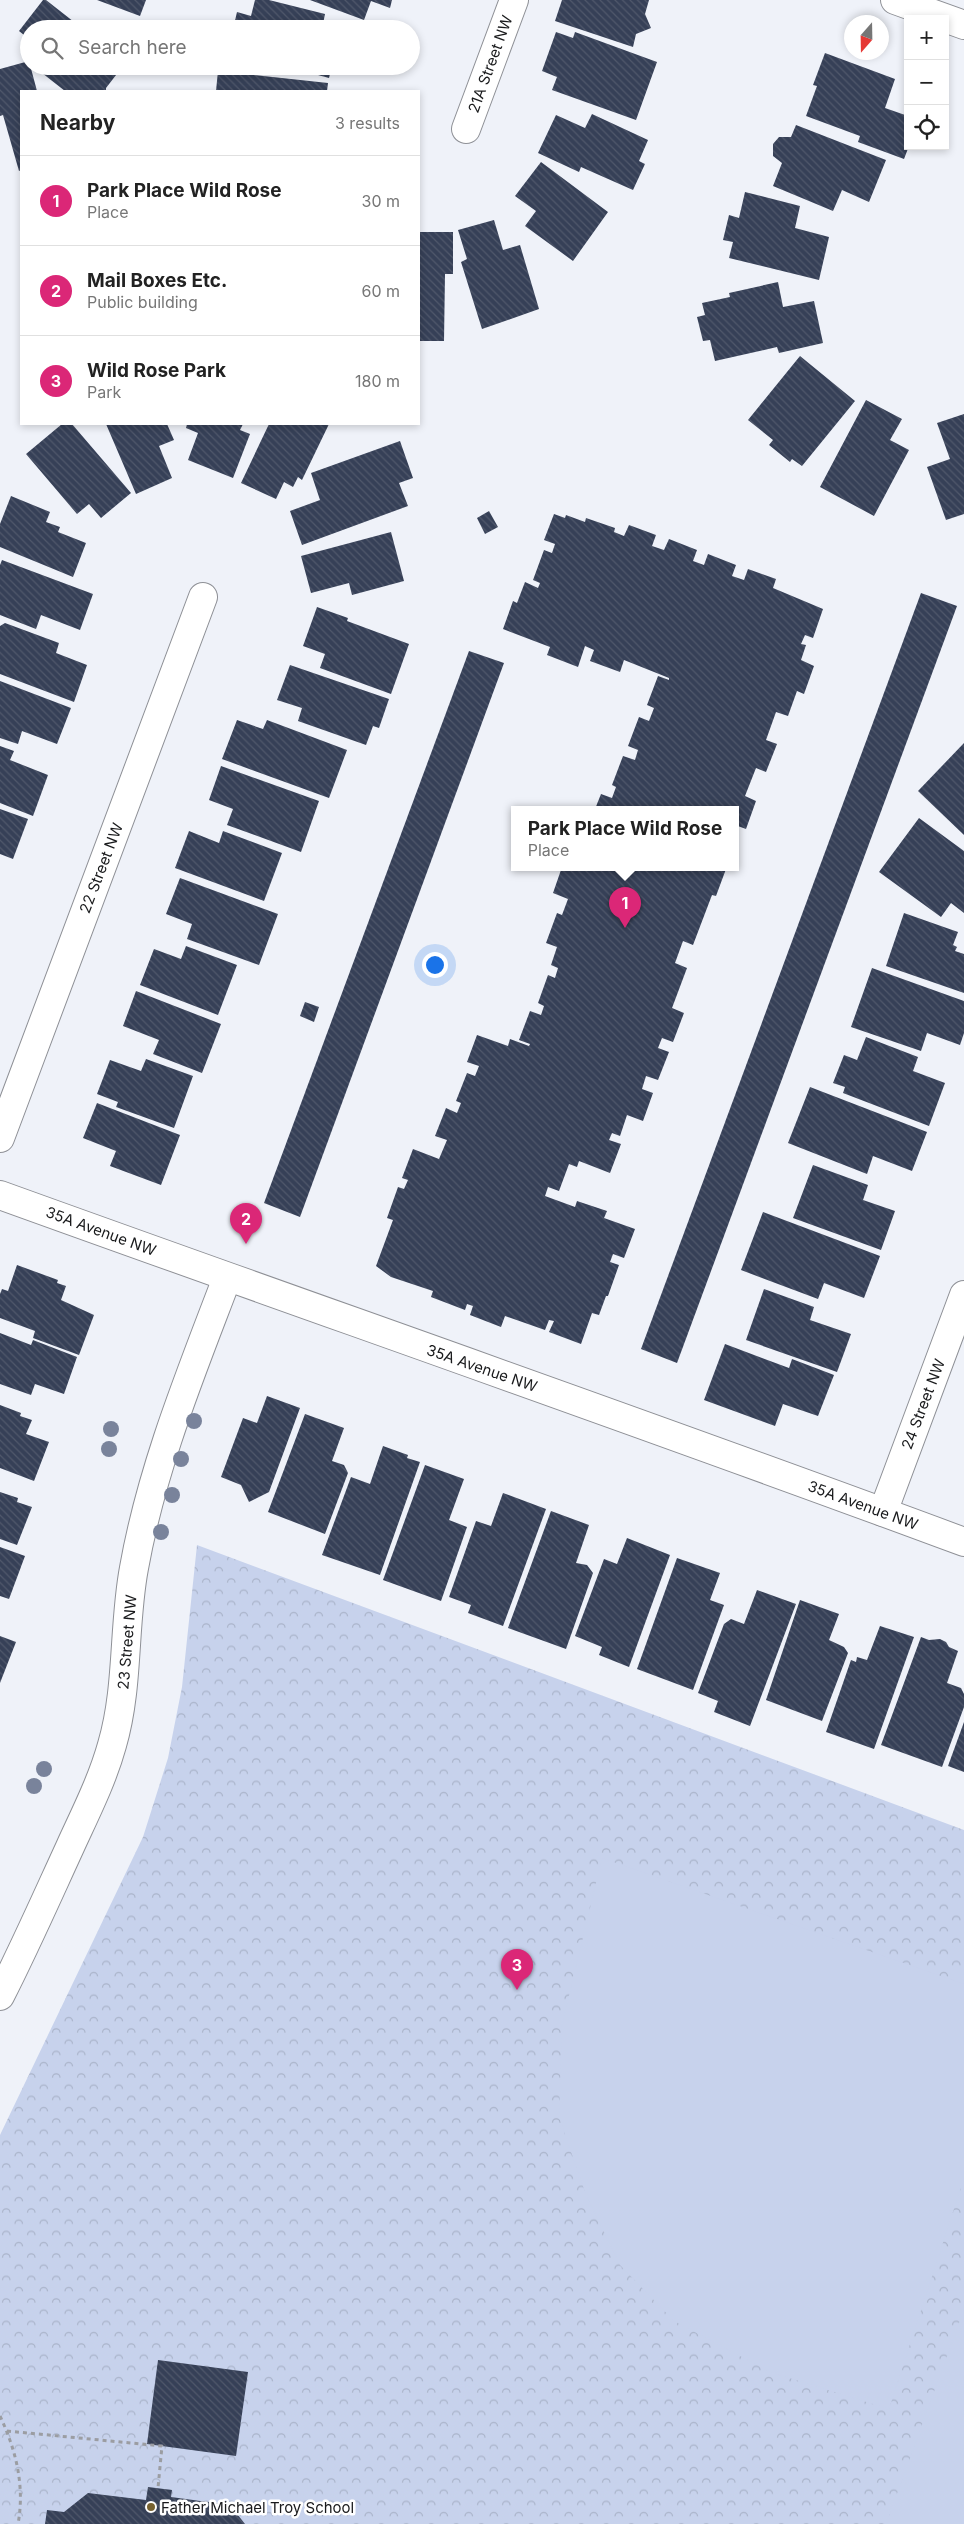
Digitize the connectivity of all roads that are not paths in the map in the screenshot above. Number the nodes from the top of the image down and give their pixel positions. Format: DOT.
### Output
graph roads {
  1 [pos="514,0"];
  2 [pos="894,0"];
  3 [pos="964,25"];
  4 [pos="466,129"];
  5 [pos="203,597"];
  6 [pos="0,1138"];
  7 [pos="0,1195"];
  8 [pos="227,1278"];
  9 [pos="964,1295"];
  10 [pos="883,1512"];
  11 [pos="964,1542"];
  12 [pos="0,1996"];
  1 -- 4 [label="street, 21A Street NW"];
  2 -- 3 [label="street"];
  5 -- 6 [label="street, 22 Street NW"];
  7 -- 8 [label="street, 35A Avenue NW"];
  8 -- 10 [label="street, 35A Avenue NW"];
  8 -- 12 [label="street, 23 Street NW"];
  9 -- 10 [label="street, 24 Street NW"];
  10 -- 11 [label="street, 35A Avenue NW"];
}
